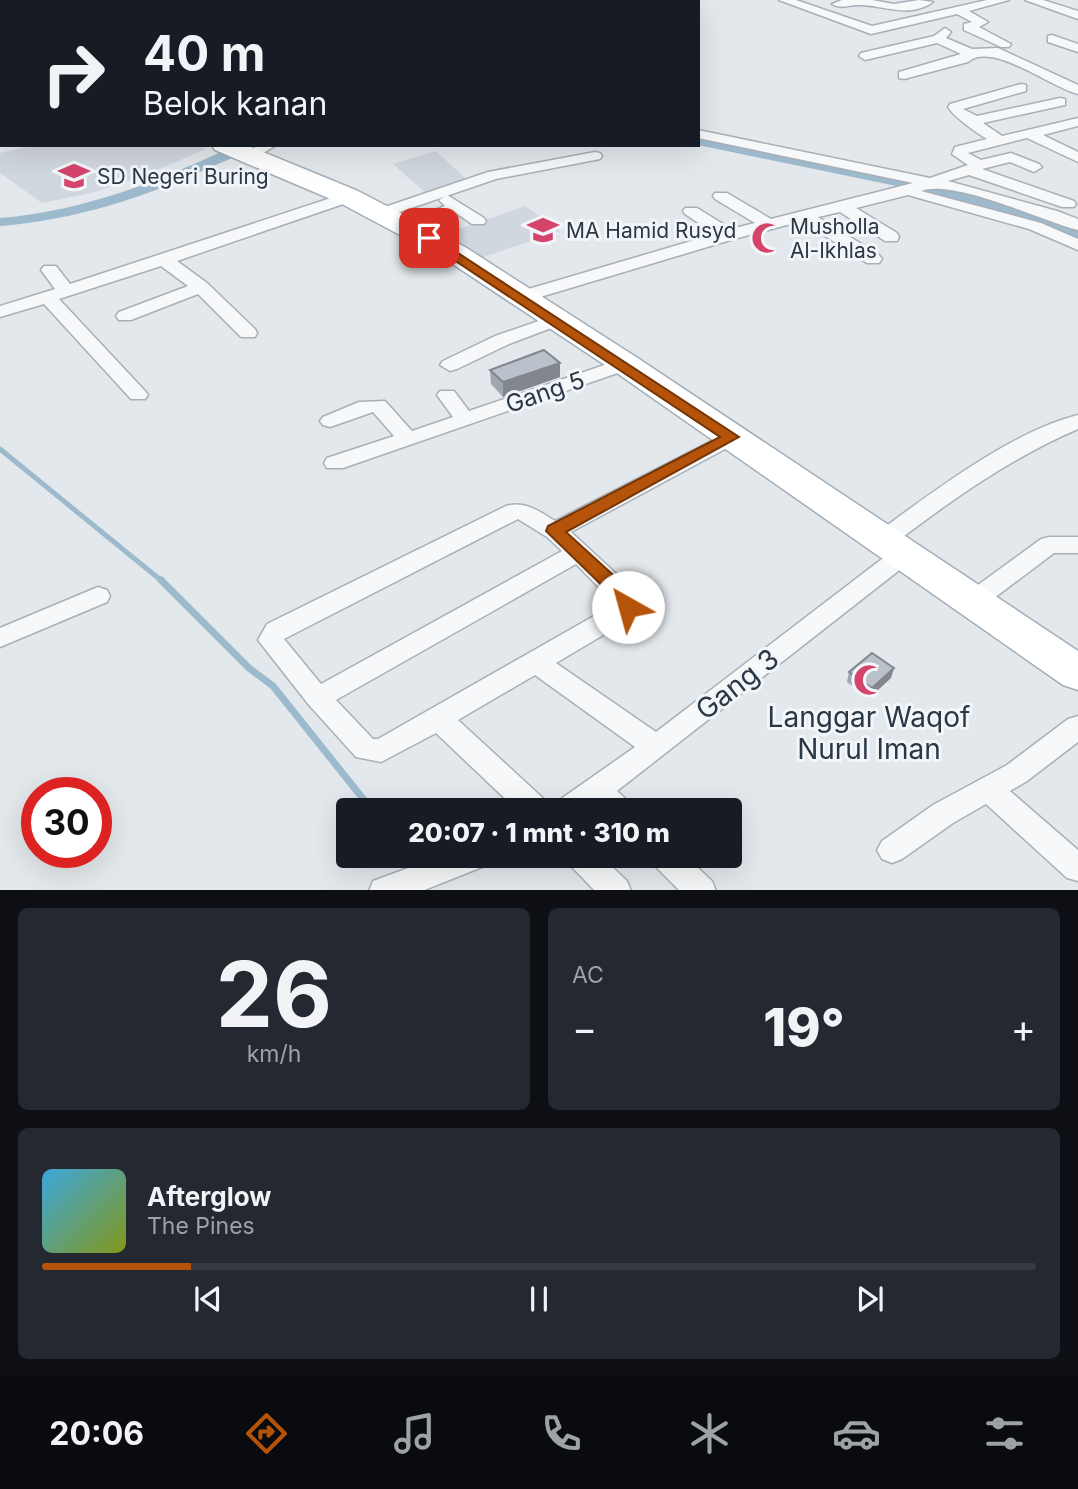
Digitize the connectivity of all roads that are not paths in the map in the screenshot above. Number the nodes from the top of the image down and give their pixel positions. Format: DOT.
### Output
graph roads {
  1 [pos="785,0"];
  2 [pos="1003,0"];
  3 [pos="1031,0"];
  4 [pos="925,1"];
  5 [pos="838,4"];
  6 [pos="953,11"];
  7 [pos="1078,15"];
  8 [pos="916,20"];
  9 [pos="968,27"];
  10 [pos="942,35"];
  11 [pos="1052,40"];
  12 [pos="1005,44"];
  13 [pos="1078,48"];
  14 [pos="970,53"];
  15 [pos="865,55"];
  16 [pos="904,75"];
  17 [pos="1021,88"];
  18 [pos="1078,90"];
  19 [pos="1060,102"];
  20 [pos="975,121"];
  21 [pos="1078,122"];
  22 [pos="700,134"];
  23 [pos="1032,135"];
  24 [pos="1001,141"];
  25 [pos="1078,141"];
  26 [pos="1055,147"];
  27 [pos="243,149"];
  28 [pos="595,156"];
  29 [pos="1078,159"];
  30 [pos="973,167"];
  31 [pos="1034,167"];
  32 [pos="927,182"];
  33 [pos="905,191"];
  34 [pos="437,192"];
  35 [pos="721,196"];
  36 [pos="349,197"];
  37 [pos="1068,204"];
  38 [pos="457,207"];
  39 [pos="843,207"];
  40 [pos="691,211"];
  41 [pos="805,216"];
  42 [pos="395,220"];
  43 [pos="478,221"];
  44 [pos="769,225"];
  45 [pos="1078,225"];
  46 [pos="728,235"];
  47 [pos="891,237"];
  48 [pos="1078,245"];
  49 [pos="164,254"];
  50 [pos="873,259"];
  51 [pos="50,270"];
  52 [pos="201,287"];
  53 [pos="66,291"];
  54 [pos="47,297"];
  55 [pos="521,297"];
  56 [pos="0,312"];
  57 [pos="125,316"];
  58 [pos="556,320"];
  59 [pos="248,333"];
  60 [pos="625,364"];
  61 [pos="450,365"];
  62 [pos="138,395"];
  63 [pos="447,395"];
  64 [pos="465,419"];
  65 [pos="330,421"];
  66 [pos="1078,421"];
  67 [pos="732,437"];
  68 [pos="408,439"];
  69 [pos="335,463"];
  70 [pos="555,531"];
  71 [pos="1078,545"];
  72 [pos="893,548"];
  73 [pos="578,552"];
  74 [pos="98,596"];
  75 [pos="972,602"];
  76 [pos="0,638"];
  77 [pos="536,662"];
  78 [pos="1078,673"];
  79 [pos="318,698"];
  80 [pos="439,719"];
  81 [pos="1078,727"];
  82 [pos="656,747"];
  83 [pos="596,789"];
  84 [pos="990,789"];
  85 [pos="523,798"];
  86 [pos="584,798"];
  87 [pos="605,798"];
  88 [pos="892,850"];
  89 [pos="443,868"];
  90 [pos="593,868"];
  91 [pos="677,868"];
  92 [pos="1078,868"];
  93 [pos="388,889"];
  94 [pos="615,890"];
  95 [pos="700,890"];
  1 -- 8 [label="street"];
  2 -- 6 [label="street"];
  3 -- 7 [label="street"];
  4 -- 5 [label="street"];
  4 -- 6 [label="street"];
  6 -- 8 [label="street"];
  6 -- 9 [label="street"];
  8 -- 10 [label="street"];
  9 -- 10 [label="street"];
  9 -- 12 [label="street"];
  10 -- 14 [label="street"];
  10 -- 15 [label="street"];
  11 -- 13 [label="street"];
  14 -- 16 [label="street"];
  14 -- 18 [label="street"];
  17 -- 20 [label="street"];
  19 -- 20 [label="street"];
  20 -- 24 [label="street"];
  21 -- 23 [label="street"];
  22 -- 32 [label="street"];
  23 -- 24 [label="street"];
  23 -- 26 [label="street"];
  24 -- 30 [label="street"];
  25 -- 26 [label="street"];
  26 -- 29 [label="street"];
  27 -- 36 [label="main road"];
  28 -- 34 [label="street"];
  30 -- 31 [label="street"];
  30 -- 32 [label="street"];
  30 -- 37 [label="street"];
  32 -- 33 [label="street"];
  32 -- 45 [label="street"];
  33 -- 39 [label="street"];
  33 -- 48 [label="street"];
  34 -- 38 [label="street"];
  34 -- 42 [label="street"];
  35 -- 44 [label="street"];
  36 -- 42 [label="main road"];
  36 -- 49 [label="street"];
  38 -- 42 [label="street"];
  38 -- 43 [label="street"];
  39 -- 41 [label="street"];
  39 -- 47 [label="street"];
  40 -- 46 [label="street"];
  41 -- 44 [label="street"];
  41 -- 50 [label="street"];
  42 -- 55 [label="main road"];
  44 -- 46 [label="street"];
  46 -- 55 [label="street"];
  49 -- 52 [label="street"];
  49 -- 53 [label="street"];
  51 -- 53 [label="street"];
  52 -- 57 [label="street"];
  52 -- 59 [label="street"];
  53 -- 54 [label="street"];
  54 -- 56 [label="street"];
  54 -- 62 [label="street"];
  55 -- 58 [label="main road"];
  58 -- 60 [label="main road"];
  58 -- 61 [label="street"];
  60 -- 64 [label="street, Gang 5"];
  60 -- 67 [label="main road"];
  63 -- 64 [label="street"];
  64 -- 68 [label="street, Gang 5"];
  65 -- 68 [label="street"];
  66 -- 72 [label="street, Gang 3"];
  67 -- 70 [label="street"];
  67 -- 72 [label="main road"];
  68 -- 69 [label="street, Gang 5"];
  70 -- 73 [label="street"];
  70 -- 79 [label="street"];
  71 -- 75 [label="street"];
  72 -- 75 [label="main road"];
  72 -- 82 [label="street, Gang 3"];
  73 -- 77 [label="street"];
  73 -- 79 [label="street"];
  74 -- 76 [label="street"];
  75 -- 78 [label="main road"];
  77 -- 80 [label="street"];
  77 -- 82 [label="street"];
  79 -- 80 [label="street"];
  80 -- 85 [label="street"];
  81 -- 84 [label="street"];
  82 -- 83 [label="street, Gang 3"];
  83 -- 86 [label="street, Gang 3"];
  83 -- 87 [label="street"];
  84 -- 88 [label="street"];
  84 -- 92 [label="street"];
  89 -- 93 [label="street"];
  90 -- 94 [label="street"];
  91 -- 95 [label="street"];
}
